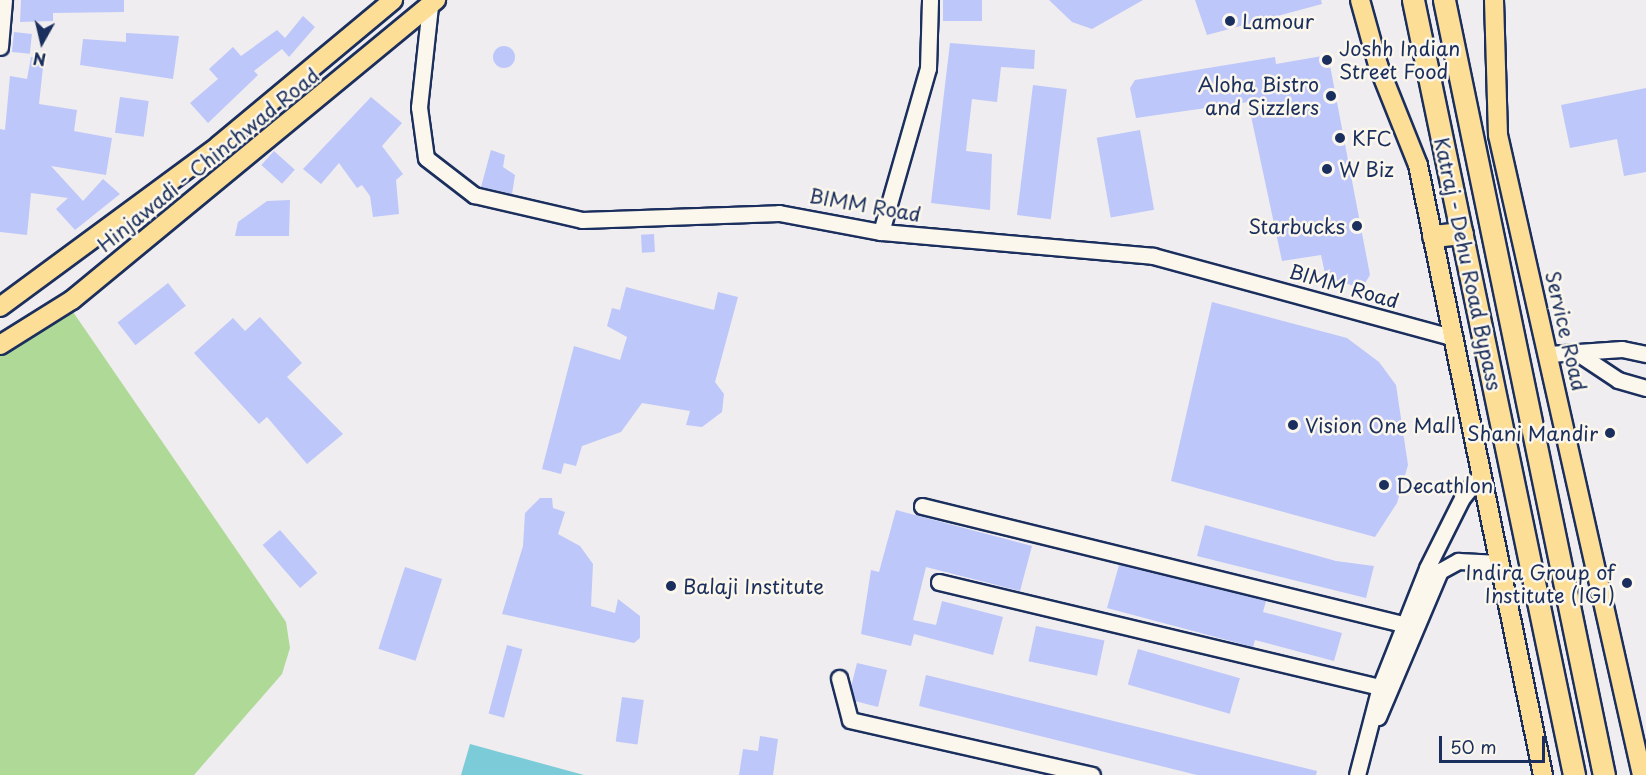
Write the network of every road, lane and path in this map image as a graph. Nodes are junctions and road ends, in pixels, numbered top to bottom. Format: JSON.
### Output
{"nodes":[{"id":1,"x":4,"y":0,"type":"edge"},
{"id":2,"x":393,"y":0,"type":"edge"},
{"id":3,"x":930,"y":0,"type":"edge"},
{"id":4,"x":1360,"y":0,"type":"edge"},
{"id":5,"x":1413,"y":0,"type":"edge"},
{"id":6,"x":1444,"y":0,"type":"edge"},
{"id":7,"x":1494,"y":0,"type":"edge"},
{"id":8,"x":433,"y":3,"type":"edge"},
{"id":9,"x":0,"y":47,"type":"edge"},
{"id":10,"x":881,"y":232,"type":"junction"},
{"id":11,"x":1462,"y":233,"type":"junction"},
{"id":12,"x":1433,"y":236,"type":"junction"},
{"id":13,"x":0,"y":307,"type":"edge"},
{"id":14,"x":1454,"y":338,"type":"junction"},
{"id":15,"x":0,"y":345,"type":"edge"},
{"id":16,"x":1549,"y":354,"type":"junction"},
{"id":17,"x":1646,"y":354,"type":"edge"},
{"id":18,"x":1582,"y":356,"type":"junction"},
{"id":19,"x":1646,"y":388,"type":"edge"},
{"id":20,"x":1482,"y":473,"type":"junction"},
{"id":21,"x":922,"y":506,"type":"dead end"},
{"id":22,"x":1500,"y":563,"type":"junction"},
{"id":23,"x":1433,"y":570,"type":"junction"},
{"id":24,"x":939,"y":582,"type":"dead end"},
{"id":25,"x":1405,"y":625,"type":"junction"},
{"id":26,"x":839,"y":678,"type":"dead end"},
{"id":27,"x":1380,"y":687,"type":"junction"},
{"id":28,"x":1374,"y":724,"type":"junction"},
{"id":29,"x":1092,"y":775,"type":"edge"},
{"id":30,"x":1357,"y":775,"type":"edge"},
{"id":31,"x":1544,"y":775,"type":"edge"},
{"id":32,"x":1574,"y":775,"type":"edge"},
{"id":33,"x":1604,"y":775,"type":"edge"},
{"id":34,"x":1641,"y":775,"type":"edge"}],
"edges":[{"from":1,"to":9,"type":"street"},
{"from":2,"to":13,"type":"main road","name":"Hinjawadi - Chinchwad Road"},
{"from":3,"to":10,"type":"street"},
{"from":4,"to":12,"type":"main road"},
{"from":5,"to":11,"type":"highway","name":"Katraj - Dehu Road Bypass"},
{"from":6,"to":33,"type":"highway","name":"Katraj - Dehu Road Bypass"},
{"from":7,"to":16,"type":"main road","name":"Service Road"},
{"from":8,"to":10,"type":"street","name":"BIMM Road"},
{"from":8,"to":15,"type":"main road","name":"Hinjawadi - Chinchwad Road"},
{"from":10,"to":14,"type":"street","name":"BIMM Road"},
{"from":11,"to":12,"type":"highway"},
{"from":11,"to":32,"type":"highway","name":"Katraj - Dehu Road Bypass"},
{"from":12,"to":14,"type":"main road"},
{"from":14,"to":20,"type":"main road"},
{"from":16,"to":18,"type":"street"},
{"from":16,"to":34,"type":"main road","name":"Service Road"},
{"from":17,"to":18,"type":"street"},
{"from":18,"to":19,"type":"street"},
{"from":20,"to":22,"type":"main road"},
{"from":20,"to":23,"type":"street"},
{"from":21,"to":25,"type":"street"},
{"from":22,"to":23,"type":"street"},
{"from":22,"to":31,"type":"main road"},
{"from":23,"to":25,"type":"street"},
{"from":23,"to":28,"type":"street"},
{"from":24,"to":27,"type":"street"},
{"from":25,"to":27,"type":"street"},
{"from":26,"to":29,"type":"street"},
{"from":27,"to":28,"type":"street"},
{"from":28,"to":30,"type":"street"}]}
